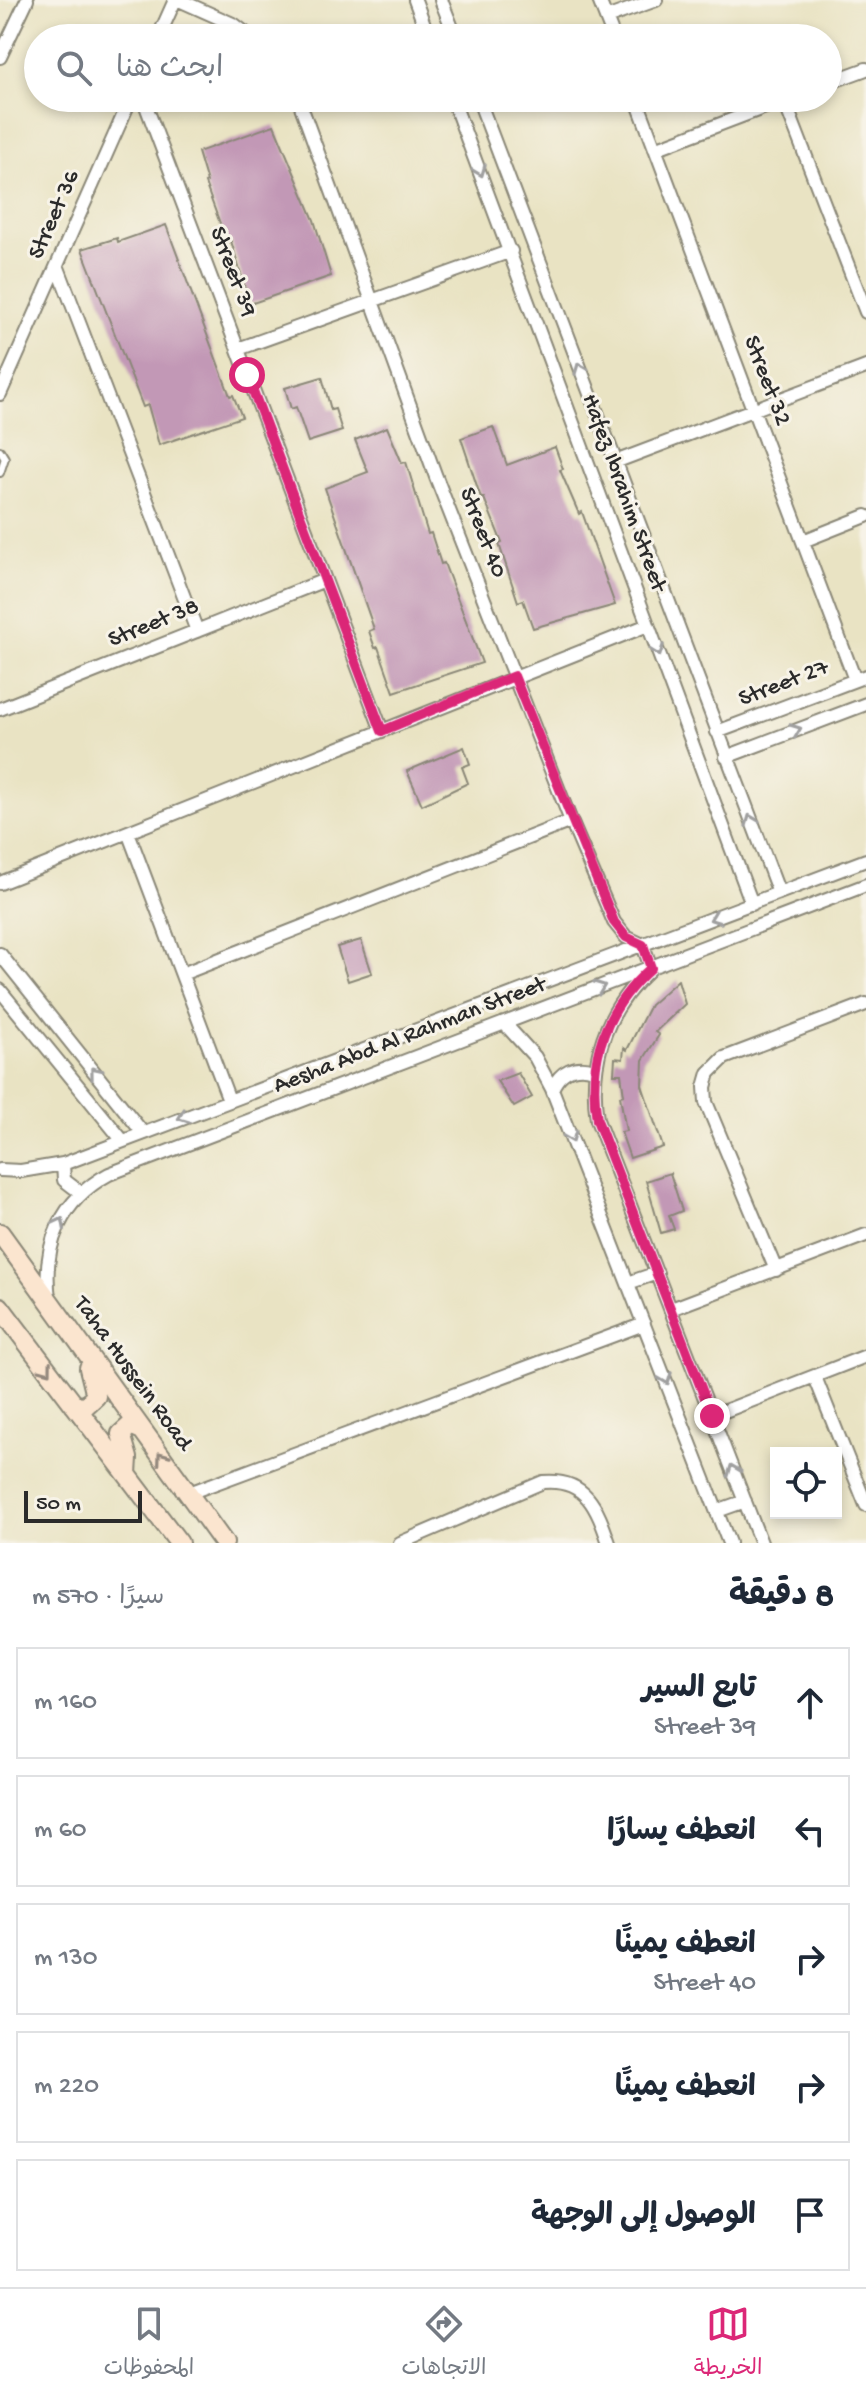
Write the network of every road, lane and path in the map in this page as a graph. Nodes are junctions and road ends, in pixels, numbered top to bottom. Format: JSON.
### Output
{"nodes":[{"id":1,"x":27,"y":0,"type":"edge"},
{"id":2,"x":177,"y":0,"type":"edge"},
{"id":3,"x":415,"y":0,"type":"edge"},
{"id":4,"x":441,"y":0,"type":"edge"},
{"id":5,"x":599,"y":0,"type":"edge"},
{"id":6,"x":656,"y":0,"type":"edge"},
{"id":7,"x":606,"y":18,"type":"junction"},
{"id":8,"x":165,"y":24,"type":"edge"},
{"id":9,"x":233,"y":24,"type":"edge"},
{"id":10,"x":424,"y":24,"type":"edge"},
{"id":11,"x":450,"y":24,"type":"edge"},
{"id":12,"x":608,"y":24,"type":"edge"},
{"id":13,"x":0,"y":57,"type":"edge"},
{"id":14,"x":866,"y":69,"type":"edge"},
{"id":15,"x":842,"y":78,"type":"edge"},
{"id":16,"x":125,"y":112,"type":"edge"},
{"id":17,"x":148,"y":112,"type":"edge"},
{"id":18,"x":303,"y":112,"type":"edge"},
{"id":19,"x":457,"y":112,"type":"edge"},
{"id":20,"x":483,"y":112,"type":"edge"},
{"id":21,"x":641,"y":112,"type":"edge"},
{"id":22,"x":752,"y":112,"type":"edge"},
{"id":23,"x":791,"y":112,"type":"edge"},
{"id":24,"x":655,"y":149,"type":"junction"},
{"id":25,"x":511,"y":251,"type":"junction"},
{"id":26,"x":57,"y":265,"type":"junction"},
{"id":27,"x":373,"y":301,"type":"junction"},
{"id":28,"x":866,"y":312,"type":"edge"},
{"id":29,"x":238,"y":349,"type":"junction"},
{"id":30,"x":866,"y":367,"type":"edge"},
{"id":31,"x":0,"y":394,"type":"edge"},
{"id":32,"x":754,"y":410,"type":"junction"},
{"id":33,"x":0,"y":450,"type":"edge"},
{"id":34,"x":615,"y":462,"type":"junction"},
{"id":35,"x":0,"y":473,"type":"edge"},
{"id":36,"x":866,"y":516,"type":"edge"},
{"id":37,"x":803,"y":541,"type":"junction"},
{"id":38,"x":325,"y":580,"type":"junction"},
{"id":39,"x":648,"y":625,"type":"junction"},
{"id":40,"x":197,"y":631,"type":"junction"},
{"id":41,"x":514,"y":676,"type":"junction"},
{"id":42,"x":860,"y":678,"type":"edge"},
{"id":43,"x":866,"y":704,"type":"edge"},
{"id":44,"x":0,"y":709,"type":"edge"},
{"id":45,"x":382,"y":731,"type":"junction"},
{"id":46,"x":717,"y":732,"type":"junction"},
{"id":47,"x":726,"y":757,"type":"junction"},
{"id":48,"x":571,"y":821,"type":"junction"},
{"id":49,"x":128,"y":832,"type":"junction"},
{"id":50,"x":866,"y":860,"type":"edge"},
{"id":51,"x":0,"y":883,"type":"edge"},
{"id":52,"x":866,"y":885,"type":"edge"},
{"id":53,"x":779,"y":893,"type":"junction"},
{"id":54,"x":752,"y":904,"type":"junction"},
{"id":55,"x":643,"y":945,"type":"junction"},
{"id":56,"x":0,"y":954,"type":"edge"},
{"id":57,"x":651,"y":968,"type":"junction"},
{"id":58,"x":182,"y":974,"type":"junction"},
{"id":59,"x":0,"y":990,"type":"edge"},
{"id":60,"x":865,"y":1009,"type":"edge"},
{"id":61,"x":435,"y":1022,"type":"junction"},
{"id":62,"x":504,"y":1023,"type":"junction"},
{"id":63,"x":447,"y":1046,"type":"junction"},
{"id":64,"x":594,"y":1070,"type":"junction"},
{"id":65,"x":552,"y":1089,"type":"junction"},
{"id":66,"x":229,"y":1100,"type":"junction"},
{"id":67,"x":143,"y":1133,"type":"junction"},
{"id":68,"x":123,"y":1141,"type":"junction"},
{"id":69,"x":63,"y":1164,"type":"junction"},
{"id":70,"x":0,"y":1170,"type":"edge"},
{"id":71,"x":81,"y":1193,"type":"junction"},
{"id":72,"x":0,"y":1233,"type":"edge"},
{"id":73,"x":866,"y":1235,"type":"edge"},
{"id":74,"x":776,"y":1270,"type":"junction"},
{"id":75,"x":657,"y":1273,"type":"junction"},
{"id":76,"x":628,"y":1283,"type":"junction"},
{"id":77,"x":49,"y":1298,"type":"junction"},
{"id":78,"x":0,"y":1307,"type":"edge"},
{"id":79,"x":671,"y":1309,"type":"junction"},
{"id":80,"x":644,"y":1324,"type":"junction"},
{"id":81,"x":87,"y":1355,"type":"junction"},
{"id":82,"x":866,"y":1356,"type":"edge"},
{"id":83,"x":815,"y":1377,"type":"junction"},
{"id":84,"x":74,"y":1405,"type":"junction"},
{"id":85,"x":712,"y":1416,"type":"junction"},
{"id":86,"x":142,"y":1430,"type":"junction"},
{"id":87,"x":127,"y":1474,"type":"junction"},
{"id":88,"x":862,"y":1485,"type":"edge"},
{"id":89,"x":189,"y":1493,"type":"junction"},
{"id":90,"x":745,"y":1501,"type":"junction"},
{"id":91,"x":866,"y":1505,"type":"edge"},
{"id":92,"x":717,"y":1511,"type":"junction"},
{"id":93,"x":179,"y":1543,"type":"edge"},
{"id":94,"x":224,"y":1543,"type":"edge"},
{"id":95,"x":400,"y":1543,"type":"edge"},
{"id":96,"x":609,"y":1543,"type":"edge"},
{"id":97,"x":729,"y":1543,"type":"edge"},
{"id":98,"x":761,"y":1543,"type":"edge"}],
"edges":[{"from":1,"to":13,"type":"street"},
{"from":2,"to":8,"type":"street"},
{"from":2,"to":9,"type":"street"},
{"from":3,"to":10,"type":"street"},
{"from":4,"to":11,"type":"street"},
{"from":5,"to":7,"type":"street"},
{"from":6,"to":7,"type":"street"},
{"from":7,"to":12,"type":"street"},
{"from":14,"to":15,"type":"street"},
{"from":16,"to":26,"type":"street","name":"Street 36"},
{"from":17,"to":29,"type":"street","name":"Street 39"},
{"from":18,"to":27,"type":"street","name":"Street 40"},
{"from":19,"to":25,"type":"street","name":"Hafez Ibrahim Street","one_way":true},
{"from":34,"to":20,"type":"street","name":"Hafez Ibrahim Street","one_way":true},
{"from":21,"to":24,"type":"street","name":"Street 32"},
{"from":22,"to":24,"type":"street"},
{"from":23,"to":28,"type":"street"},
{"from":24,"to":32,"type":"street","name":"Street 32"},
{"from":25,"to":27,"type":"street"},
{"from":25,"to":39,"type":"street","name":"Hafez Ibrahim Street"},
{"from":26,"to":31,"type":"street","name":"Street 36"},
{"from":26,"to":40,"type":"street"},
{"from":27,"to":29,"type":"street"},
{"from":27,"to":41,"type":"street","name":"Street 40"},
{"from":29,"to":38,"type":"street","name":"Street 39"},
{"from":30,"to":32,"type":"street"},
{"from":32,"to":34,"type":"street"},
{"from":32,"to":37,"type":"street","name":"Street 32"},
{"from":33,"to":35,"type":"lane"},
{"from":34,"to":46,"type":"street","name":"Hafez Ibrahim Street"},
{"from":36,"to":37,"type":"street"},
{"from":37,"to":42,"type":"street","name":"Street 32"},
{"from":38,"to":40,"type":"street","name":"Street 38"},
{"from":38,"to":45,"type":"street","name":"Street 39"},
{"from":39,"to":41,"type":"street"},
{"from":39,"to":54,"type":"street","name":"Hafez Ibrahim Street","one_way":true},
{"from":40,"to":44,"type":"street","name":"Street 38"},
{"from":41,"to":45,"type":"street"},
{"from":41,"to":48,"type":"street","name":"Street 40"},
{"from":42,"to":46,"type":"street","name":"Street 27"},
{"from":47,"to":43,"type":"street","name":"Street 27","one_way":true},
{"from":45,"to":49,"type":"street"},
{"from":46,"to":47,"type":"street","name":"Hafez Ibrahim Street"},
{"from":53,"to":47,"type":"street","name":"Hafez Ibrahim Street","one_way":true},
{"from":48,"to":55,"type":"street","name":"Street 40"},
{"from":48,"to":58,"type":"street"},
{"from":49,"to":51,"type":"street"},
{"from":49,"to":58,"type":"street"},
{"from":50,"to":53,"type":"street","name":"Aesha Abd Al Rahman Street"},
{"from":52,"to":57,"type":"street","name":"Aesha Abd Al Rahman Street"},
{"from":53,"to":54,"type":"street","name":"Aesha Abd Al Rahman Street"},
{"from":54,"to":55,"type":"street","name":"Aesha Abd Al Rahman Street","one_way":true},
{"from":55,"to":57,"type":"street"},
{"from":55,"to":61,"type":"street","name":"Aesha Abd Al Rahman Street"},
{"from":67,"to":56,"type":"street","one_way":true},
{"from":62,"to":57,"type":"street","name":"Aesha Abd Al Rahman Street","one_way":true},
{"from":57,"to":64,"type":"street"},
{"from":58,"to":66,"type":"street"},
{"from":59,"to":68,"type":"street"},
{"from":60,"to":74,"type":"street"},
{"from":61,"to":63,"type":"street"},
{"from":61,"to":66,"type":"street","name":"Aesha Abd Al Rahman Street"},
{"from":62,"to":63,"type":"street","name":"Aesha Abd Al Rahman Street"},
{"from":62,"to":65,"type":"street"},
{"from":63,"to":71,"type":"street","name":"Aesha Abd Al Rahman Street"},
{"from":64,"to":65,"type":"street"},
{"from":64,"to":75,"type":"street"},
{"from":65,"to":76,"type":"street","one_way":true},
{"from":66,"to":67,"type":"street","name":"Aesha Abd Al Rahman Street","one_way":true},
{"from":67,"to":68,"type":"street","name":"Aesha Abd Al Rahman Street"},
{"from":68,"to":69,"type":"street","name":"Aesha Abd Al Rahman Street"},
{"from":69,"to":70,"type":"street","name":"Aesha Abd Al Rahman Street"},
{"from":69,"to":71,"type":"street"},
{"from":77,"to":71,"type":"street","name":"Aesha Abd Al Rahman Street","one_way":true},
{"from":72,"to":77,"type":"main road","name":"Taha Hussein Road"},
{"from":73,"to":74,"type":"street"},
{"from":74,"to":79,"type":"street"},
{"from":75,"to":76,"type":"street"},
{"from":75,"to":79,"type":"street"},
{"from":76,"to":80,"type":"street"},
{"from":77,"to":81,"type":"main road","name":"Taha Hussein Road"},
{"from":78,"to":84,"type":"main road","one_way":true},
{"from":79,"to":85,"type":"street"},
{"from":80,"to":89,"type":"street"},
{"from":80,"to":92,"type":"street","one_way":true},
{"from":81,"to":84,"type":"main road"},
{"from":81,"to":86,"type":"main road","name":"Taha Hussein Road"},
{"from":82,"to":83,"type":"street"},
{"from":83,"to":85,"type":"street"},
{"from":83,"to":88,"type":"street"},
{"from":84,"to":87,"type":"main road"},
{"from":90,"to":85,"type":"street","one_way":true},
{"from":86,"to":87,"type":"main road"},
{"from":89,"to":86,"type":"main road","name":"Taha Hussein Road","one_way":true},
{"from":87,"to":93,"type":"main road"},
{"from":88,"to":91,"type":"street"},
{"from":89,"to":94,"type":"main road","name":"Taha Hussein Road"},
{"from":90,"to":92,"type":"street"},
{"from":90,"to":98,"type":"street"},
{"from":92,"to":97,"type":"street"},
{"from":95,"to":96,"type":"street"}]}
